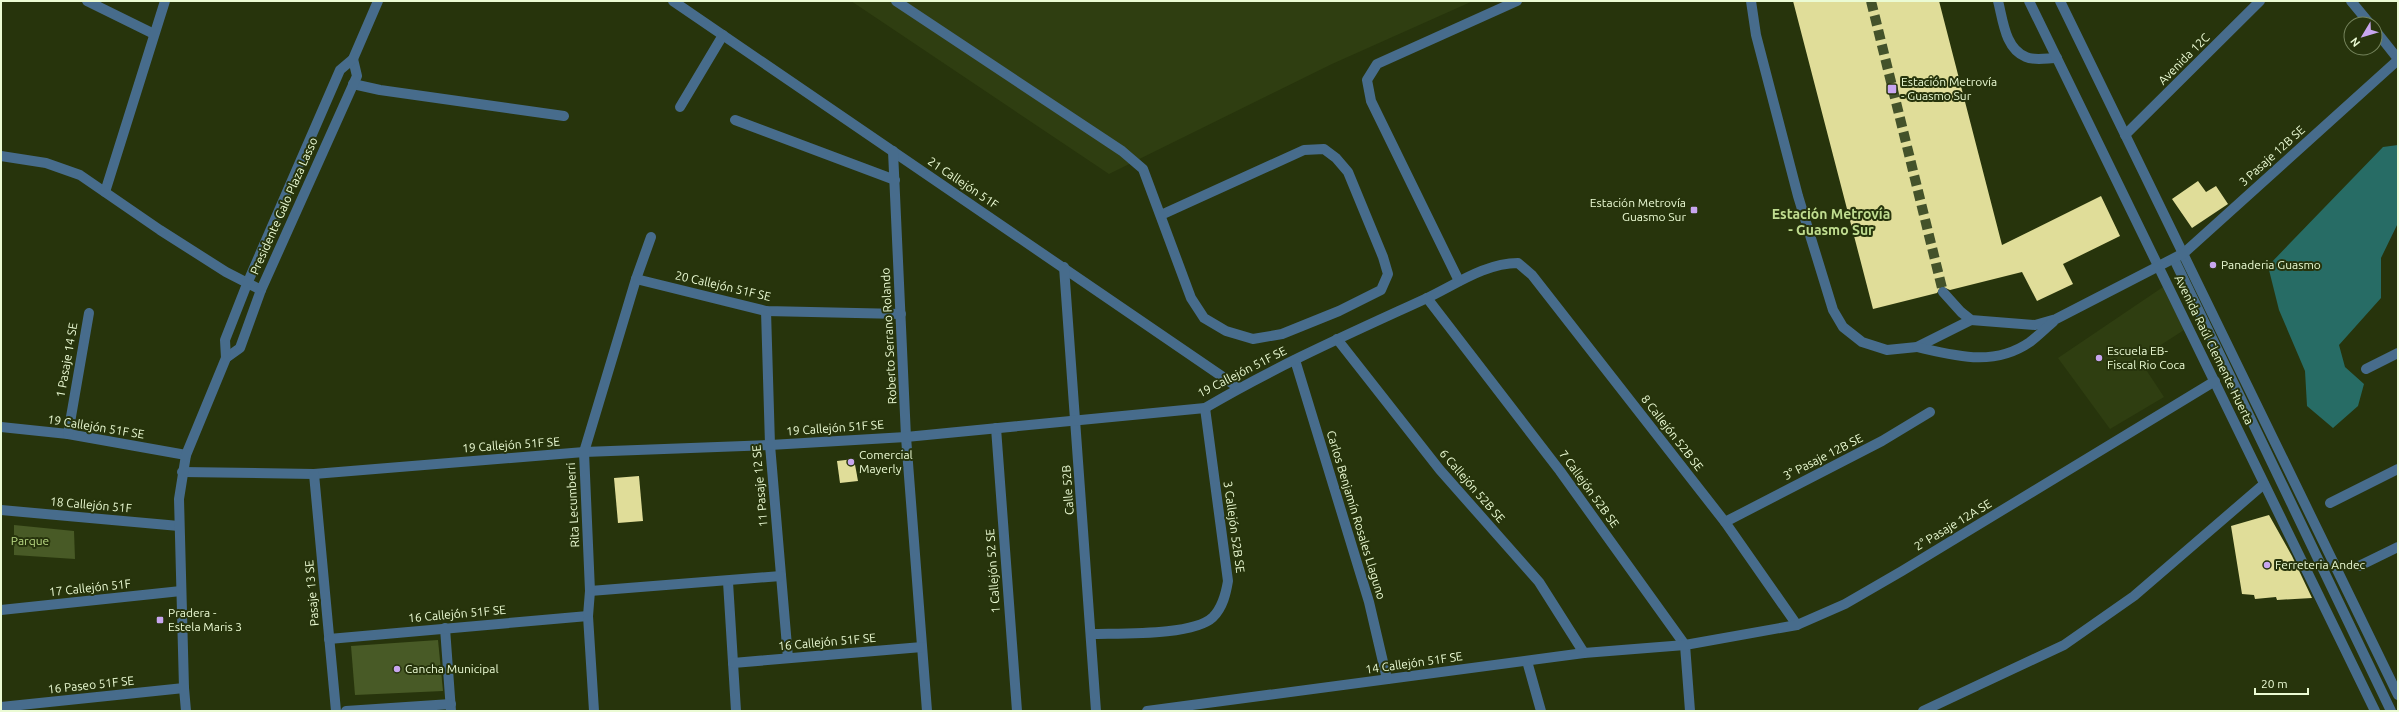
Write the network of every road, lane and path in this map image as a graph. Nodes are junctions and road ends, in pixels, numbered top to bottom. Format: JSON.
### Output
{"nodes":[{"id":1,"x":87,"y":1,"type":"edge"},
{"id":2,"x":165,"y":1,"type":"edge"},
{"id":3,"x":378,"y":1,"type":"edge"},
{"id":4,"x":673,"y":1,"type":"edge"},
{"id":5,"x":896,"y":1,"type":"edge"},
{"id":6,"x":1517,"y":1,"type":"edge"},
{"id":7,"x":1751,"y":1,"type":"edge"},
{"id":8,"x":1998,"y":1,"type":"edge"},
{"id":9,"x":2029,"y":1,"type":"edge"},
{"id":10,"x":2060,"y":1,"type":"edge"},
{"id":11,"x":2260,"y":1,"type":"edge"},
{"id":12,"x":2351,"y":1,"type":"edge"},
{"id":13,"x":2363,"y":16,"type":"edge"},
{"id":14,"x":154,"y":34,"type":"junction"},
{"id":15,"x":723,"y":35,"type":"junction"},
{"id":16,"x":2383,"y":40,"type":"edge"},
{"id":17,"x":2057,"y":58,"type":"junction"},
{"id":18,"x":353,"y":59,"type":"junction"},
{"id":19,"x":2398,"y":59,"type":"edge"},
{"id":20,"x":353,"y":84,"type":"junction"},
{"id":21,"x":680,"y":107,"type":"dead end"},
{"id":22,"x":564,"y":116,"type":"dead end"},
{"id":23,"x":735,"y":120,"type":"dead end"},
{"id":24,"x":2125,"y":135,"type":"junction"},
{"id":25,"x":893,"y":151,"type":"junction"},
{"id":26,"x":1,"y":156,"type":"edge"},
{"id":27,"x":895,"y":180,"type":"junction"},
{"id":28,"x":105,"y":192,"type":"junction"},
{"id":29,"x":1161,"y":215,"type":"junction"},
{"id":30,"x":651,"y":237,"type":"dead end"},
{"id":31,"x":2184,"y":253,"type":"junction"},
{"id":32,"x":2174,"y":259,"type":"junction"},
{"id":33,"x":1518,"y":263,"type":"joint"},
{"id":34,"x":1064,"y":267,"type":"junction"},
{"id":35,"x":2159,"y":268,"type":"junction"},
{"id":36,"x":636,"y":279,"type":"junction"},
{"id":37,"x":1459,"y":281,"type":"junction"},
{"id":38,"x":247,"y":284,"type":"junction"},
{"id":39,"x":262,"y":290,"type":"junction"},
{"id":40,"x":1943,"y":292,"type":"tunnel mouth"},
{"id":41,"x":1427,"y":298,"type":"junction"},
{"id":42,"x":766,"y":311,"type":"junction"},
{"id":43,"x":89,"y":313,"type":"dead end"},
{"id":44,"x":901,"y":314,"type":"junction"},
{"id":45,"x":2056,"y":319,"type":"junction"},
{"id":46,"x":1971,"y":320,"type":"junction"},
{"id":47,"x":1337,"y":339,"type":"junction"},
{"id":48,"x":1917,"y":347,"type":"junction"},
{"id":49,"x":2398,"y":353,"type":"edge"},
{"id":50,"x":226,"y":358,"type":"junction"},
{"id":51,"x":1295,"y":360,"type":"junction"},
{"id":52,"x":2366,"y":369,"type":"dead end"},
{"id":53,"x":2215,"y":381,"type":"junction"},
{"id":54,"x":1239,"y":388,"type":"junction"},
{"id":55,"x":1205,"y":408,"type":"junction"},
{"id":56,"x":1930,"y":412,"type":"dead end"},
{"id":57,"x":1076,"y":420,"type":"junction"},
{"id":58,"x":1,"y":427,"type":"edge"},
{"id":59,"x":996,"y":428,"type":"junction"},
{"id":60,"x":68,"y":434,"type":"junction"},
{"id":61,"x":906,"y":437,"type":"junction"},
{"id":62,"x":770,"y":445,"type":"junction"},
{"id":63,"x":584,"y":452,"type":"junction"},
{"id":64,"x":186,"y":455,"type":"junction"},
{"id":65,"x":2398,"y":469,"type":"edge"},
{"id":66,"x":182,"y":472,"type":"junction"},
{"id":67,"x":314,"y":474,"type":"junction"},
{"id":68,"x":2264,"y":484,"type":"junction"},
{"id":69,"x":2330,"y":503,"type":"dead end"},
{"id":70,"x":1,"y":510,"type":"edge"},
{"id":71,"x":1725,"y":522,"type":"junction"},
{"id":72,"x":179,"y":526,"type":"junction"},
{"id":73,"x":2398,"y":547,"type":"edge"},
{"id":74,"x":2359,"y":566,"type":"dead end"},
{"id":75,"x":781,"y":576,"type":"junction"},
{"id":76,"x":728,"y":582,"type":"junction"},
{"id":77,"x":181,"y":591,"type":"junction"},
{"id":78,"x":590,"y":591,"type":"junction"},
{"id":79,"x":1,"y":610,"type":"edge"},
{"id":80,"x":588,"y":616,"type":"junction"},
{"id":81,"x":1797,"y":625,"type":"junction"},
{"id":82,"x":445,"y":628,"type":"junction"},
{"id":83,"x":1091,"y":634,"type":"junction"},
{"id":84,"x":329,"y":639,"type":"junction"},
{"id":85,"x":1684,"y":645,"type":"junction"},
{"id":86,"x":922,"y":647,"type":"junction"},
{"id":87,"x":1584,"y":653,"type":"junction"},
{"id":88,"x":788,"y":658,"type":"junction"},
{"id":89,"x":1527,"y":661,"type":"junction"},
{"id":90,"x":733,"y":663,"type":"junction"},
{"id":91,"x":1387,"y":679,"type":"junction"},
{"id":92,"x":184,"y":688,"type":"junction"},
{"id":93,"x":2398,"y":695,"type":"edge"},
{"id":94,"x":1,"y":707,"type":"edge"},
{"id":95,"x":451,"y":707,"type":"edge"},
{"id":96,"x":186,"y":711,"type":"edge"},
{"id":97,"x":336,"y":711,"type":"edge"},
{"id":98,"x":346,"y":711,"type":"edge"},
{"id":99,"x":594,"y":711,"type":"edge"},
{"id":100,"x":736,"y":711,"type":"edge"},
{"id":101,"x":927,"y":711,"type":"edge"},
{"id":102,"x":1017,"y":711,"type":"edge"},
{"id":103,"x":1096,"y":711,"type":"edge"},
{"id":104,"x":1147,"y":711,"type":"edge"},
{"id":105,"x":1541,"y":711,"type":"edge"},
{"id":106,"x":1690,"y":711,"type":"edge"},
{"id":107,"x":1923,"y":711,"type":"edge"},
{"id":108,"x":2375,"y":711,"type":"edge"},
{"id":109,"x":2391,"y":711,"type":"edge"}],
"edges":[{"from":1,"to":14,"type":"street"},
{"from":2,"to":14,"type":"street"},
{"from":3,"to":18,"type":"street","name":"Presidente Galo Plaza Lasso"},
{"from":4,"to":15,"type":"street","name":"21 Callejón 51F"},
{"from":5,"to":29,"type":"street"},
{"from":6,"to":37,"type":"street"},
{"from":7,"to":48,"type":"street"},
{"from":8,"to":17,"type":"street"},
{"from":9,"to":17,"type":"street","name":"Avenida Raúl Clemente Huerta"},
{"from":10,"to":24,"type":"street"},
{"from":11,"to":24,"type":"street","name":"Avenida 12C"},
{"from":12,"to":13,"type":"street"},
{"from":14,"to":28,"type":"street"},
{"from":15,"to":21,"type":"street"},
{"from":15,"to":25,"type":"street","name":"21 Callejón 51F"},
{"from":16,"to":19,"type":"street"},
{"from":17,"to":35,"type":"street","name":"Avenida Raúl Clemente Huerta"},
{"from":18,"to":20,"type":"street","name":"Presidente Galo Plaza Lasso"},
{"from":18,"to":38,"type":"street","name":"Presidente Galo Plaza Lasso"},
{"from":19,"to":31,"type":"street","name":"3 Pasaje 12B SE"},
{"from":20,"to":22,"type":"street"},
{"from":20,"to":39,"type":"street","name":"Presidente Galo Plaza Lasso"},
{"from":23,"to":27,"type":"street"},
{"from":24,"to":31,"type":"street"},
{"from":25,"to":27,"type":"street","name":"Roberto Serrano Rolando"},
{"from":25,"to":34,"type":"street","name":"21 Callejón 51F"},
{"from":26,"to":28,"type":"street"},
{"from":27,"to":44,"type":"street","name":"Roberto Serrano Rolando"},
{"from":28,"to":38,"type":"street"},
{"from":29,"to":29,"type":"street"},
{"from":30,"to":36,"type":"street","name":"Rita Lecumberri"},
{"from":31,"to":32,"type":"street","name":"3 Pasaje 12B SE"},
{"from":31,"to":93,"type":"street"},
{"from":32,"to":35,"type":"street","name":"3 Pasaje 12B SE"},
{"from":32,"to":109,"type":"street"},
{"from":33,"to":37,"type":"street","name":"19 Callejón 51F SE"},
{"from":33,"to":71,"type":"street","name":"8 Callejón 52B SE"},
{"from":34,"to":54,"type":"street","name":"21 Callejón 51F"},
{"from":34,"to":57,"type":"street","name":"Calle 52B"},
{"from":35,"to":45,"type":"street","name":"3 Pasaje 12B SE"},
{"from":35,"to":53,"type":"street","name":"Avenida Raúl Clemente Huerta"},
{"from":36,"to":42,"type":"street","name":"20 Callejón 51F SE"},
{"from":36,"to":63,"type":"street","name":"Rita Lecumberri"},
{"from":37,"to":41,"type":"street","name":"19 Callejón 51F SE"},
{"from":38,"to":39,"type":"street"},
{"from":38,"to":50,"type":"street","name":"Presidente Galo Plaza Lasso"},
{"from":39,"to":50,"type":"street","name":"Presidente Galo Plaza Lasso"},
{"from":40,"to":46,"type":"street"},
{"from":41,"to":47,"type":"street","name":"19 Callejón 51F SE"},
{"from":41,"to":85,"type":"street","name":"7 Callejón 52B SE"},
{"from":42,"to":44,"type":"street","name":"20 Callejón 51F SE"},
{"from":42,"to":62,"type":"street","name":"11 Pasaje 12 SE"},
{"from":43,"to":60,"type":"street","name":"1 Pasaje 14 SE"},
{"from":44,"to":61,"type":"street","name":"Roberto Serrano Rolando"},
{"from":45,"to":46,"type":"street"},
{"from":45,"to":48,"type":"street"},
{"from":46,"to":48,"type":"street"},
{"from":47,"to":51,"type":"street","name":"19 Callejón 51F SE"},
{"from":47,"to":87,"type":"street","name":"6 Callejón 52B SE"},
{"from":49,"to":52,"type":"street"},
{"from":50,"to":64,"type":"street","name":"Presidente Galo Plaza Lasso"},
{"from":51,"to":54,"type":"street","name":"19 Callejón 51F SE"},
{"from":51,"to":91,"type":"street","name":"Carlos Benjamín Rosales Llaguno"},
{"from":53,"to":68,"type":"street","name":"Avenida Raúl Clemente Huerta"},
{"from":53,"to":81,"type":"street","name":"2° Pasaje 12A SE"},
{"from":54,"to":55,"type":"street","name":"19 Callejón 51F SE"},
{"from":55,"to":57,"type":"street","name":"19 Callejón 51F SE"},
{"from":55,"to":83,"type":"street","name":"3 Callejón 52B SE"},
{"from":56,"to":71,"type":"street","name":"3° Pasaje 12B SE"},
{"from":57,"to":59,"type":"street","name":"19 Callejón 51F SE"},
{"from":57,"to":83,"type":"street","name":"Calle 52B"},
{"from":58,"to":60,"type":"street","name":"19 Callejón 51F SE"},
{"from":59,"to":61,"type":"street","name":"19 Callejón 51F SE"},
{"from":59,"to":102,"type":"street","name":"1 Callejón 52 SE"},
{"from":60,"to":64,"type":"street","name":"19 Callejón 51F SE"},
{"from":61,"to":62,"type":"street","name":"19 Callejón 51F SE"},
{"from":61,"to":86,"type":"street","name":"Roberto Serrano Rolando"},
{"from":62,"to":63,"type":"street","name":"19 Callejón 51F SE"},
{"from":62,"to":75,"type":"street","name":"11 Pasaje 12 SE"},
{"from":63,"to":67,"type":"street","name":"19 Callejón 51F SE"},
{"from":63,"to":78,"type":"street","name":"Rita Lecumberri"},
{"from":64,"to":66,"type":"street","name":"Presidente Galo Plaza Lasso"},
{"from":65,"to":69,"type":"street"},
{"from":66,"to":67,"type":"street","name":"19 Callejón 51F SE"},
{"from":66,"to":72,"type":"street","name":"Presidente Galo Plaza Lasso"},
{"from":67,"to":84,"type":"street","name":"Pasaje 13 SE"},
{"from":68,"to":107,"type":"street"},
{"from":68,"to":108,"type":"street","name":"Avenida Raúl Clemente Huerta"},
{"from":70,"to":72,"type":"street","name":"18 Callejón 51F"},
{"from":71,"to":81,"type":"street","name":"8 Callejón 52B SE"},
{"from":72,"to":77,"type":"street","name":"Presidente Galo Plaza Lasso"},
{"from":73,"to":74,"type":"street"},
{"from":75,"to":76,"type":"street"},
{"from":75,"to":88,"type":"street","name":"11 Pasaje 12 SE"},
{"from":76,"to":78,"type":"street"},
{"from":76,"to":90,"type":"street"},
{"from":77,"to":79,"type":"street","name":"17 Callejón 51F"},
{"from":77,"to":92,"type":"street","name":"Presidente Galo Plaza Lasso"},
{"from":78,"to":80,"type":"street","name":"Rita Lecumberri"},
{"from":80,"to":82,"type":"street","name":"16 Callejón 51F SE"},
{"from":80,"to":99,"type":"street","name":"Rita Lecumberri"},
{"from":81,"to":85,"type":"street","name":"2° Pasaje 12A SE"},
{"from":82,"to":84,"type":"street","name":"16 Callejón 51F SE"},
{"from":82,"to":95,"type":"street"},
{"from":83,"to":103,"type":"street","name":"Calle 52B"},
{"from":84,"to":97,"type":"street","name":"Pasaje 13 SE"},
{"from":85,"to":87,"type":"street","name":"14 Callejón 51F SE"},
{"from":85,"to":106,"type":"street"},
{"from":86,"to":88,"type":"street","name":"16 Callejón 51F SE"},
{"from":86,"to":101,"type":"street","name":"Roberto Serrano Rolando"},
{"from":87,"to":89,"type":"street","name":"14 Callejón 51F SE"},
{"from":88,"to":90,"type":"street","name":"16 Callejón 51F SE"},
{"from":89,"to":91,"type":"street","name":"14 Callejón 51F SE"},
{"from":89,"to":105,"type":"street"},
{"from":90,"to":100,"type":"street"},
{"from":91,"to":104,"type":"street","name":"14 Callejón 51F SE"},
{"from":92,"to":94,"type":"street","name":"16 Paseo 51F SE"},
{"from":92,"to":96,"type":"street","name":"Presidente Galo Plaza Lasso"},
{"from":95,"to":98,"type":"street"}]}
